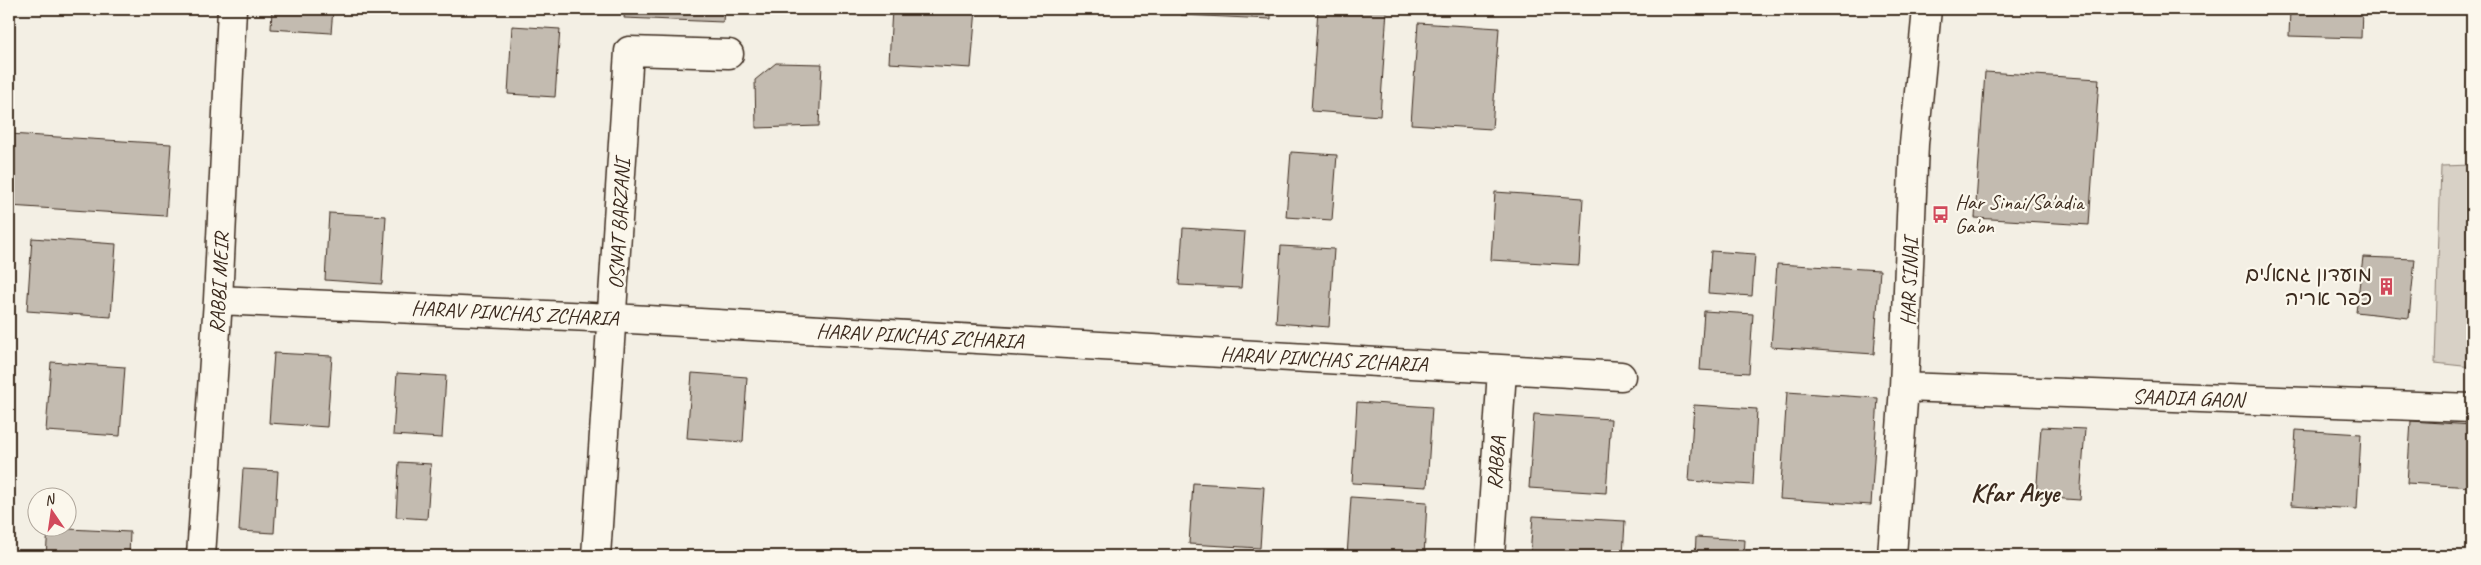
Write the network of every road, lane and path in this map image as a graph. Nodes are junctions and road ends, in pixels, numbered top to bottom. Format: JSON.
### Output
{"nodes":[{"id":1,"x":232,"y":9,"type":"edge"},
{"id":2,"x":1927,"y":9,"type":"edge"},
{"id":3,"x":730,"y":54,"type":"dead end"},
{"id":4,"x":218,"y":300,"type":"junction"},
{"id":5,"x":613,"y":318,"type":"junction"},
{"id":6,"x":1502,"y":370,"type":"junction"},
{"id":7,"x":1621,"y":376,"type":"dead end"},
{"id":8,"x":1904,"y":387,"type":"junction"},
{"id":9,"x":2472,"y":408,"type":"edge"},
{"id":10,"x":201,"y":556,"type":"edge"},
{"id":11,"x":596,"y":556,"type":"edge"},
{"id":12,"x":1490,"y":556,"type":"edge"},
{"id":13,"x":1892,"y":556,"type":"edge"}],
"edges":[{"from":1,"to":4,"type":"street","name":"RABBI MEIR"},
{"from":2,"to":8,"type":"street","name":"HAR SINAI"},
{"from":3,"to":5,"type":"street","name":"OSNAT BARZANI"},
{"from":4,"to":5,"type":"street","name":"HARAV PINCHAS ZCHARIA"},
{"from":4,"to":10,"type":"street","name":"RABBI MEIR"},
{"from":5,"to":6,"type":"street","name":"HARAV PINCHAS ZCHARIA"},
{"from":5,"to":11,"type":"street","name":"OSNAT BARZANI"},
{"from":6,"to":7,"type":"street","name":"HARAV PINCHAS ZCHARIA"},
{"from":6,"to":12,"type":"street","name":"RABBA"},
{"from":8,"to":9,"type":"street","name":"SAADIA GAON"},
{"from":8,"to":13,"type":"street","name":"HAR SINAI"}]}
